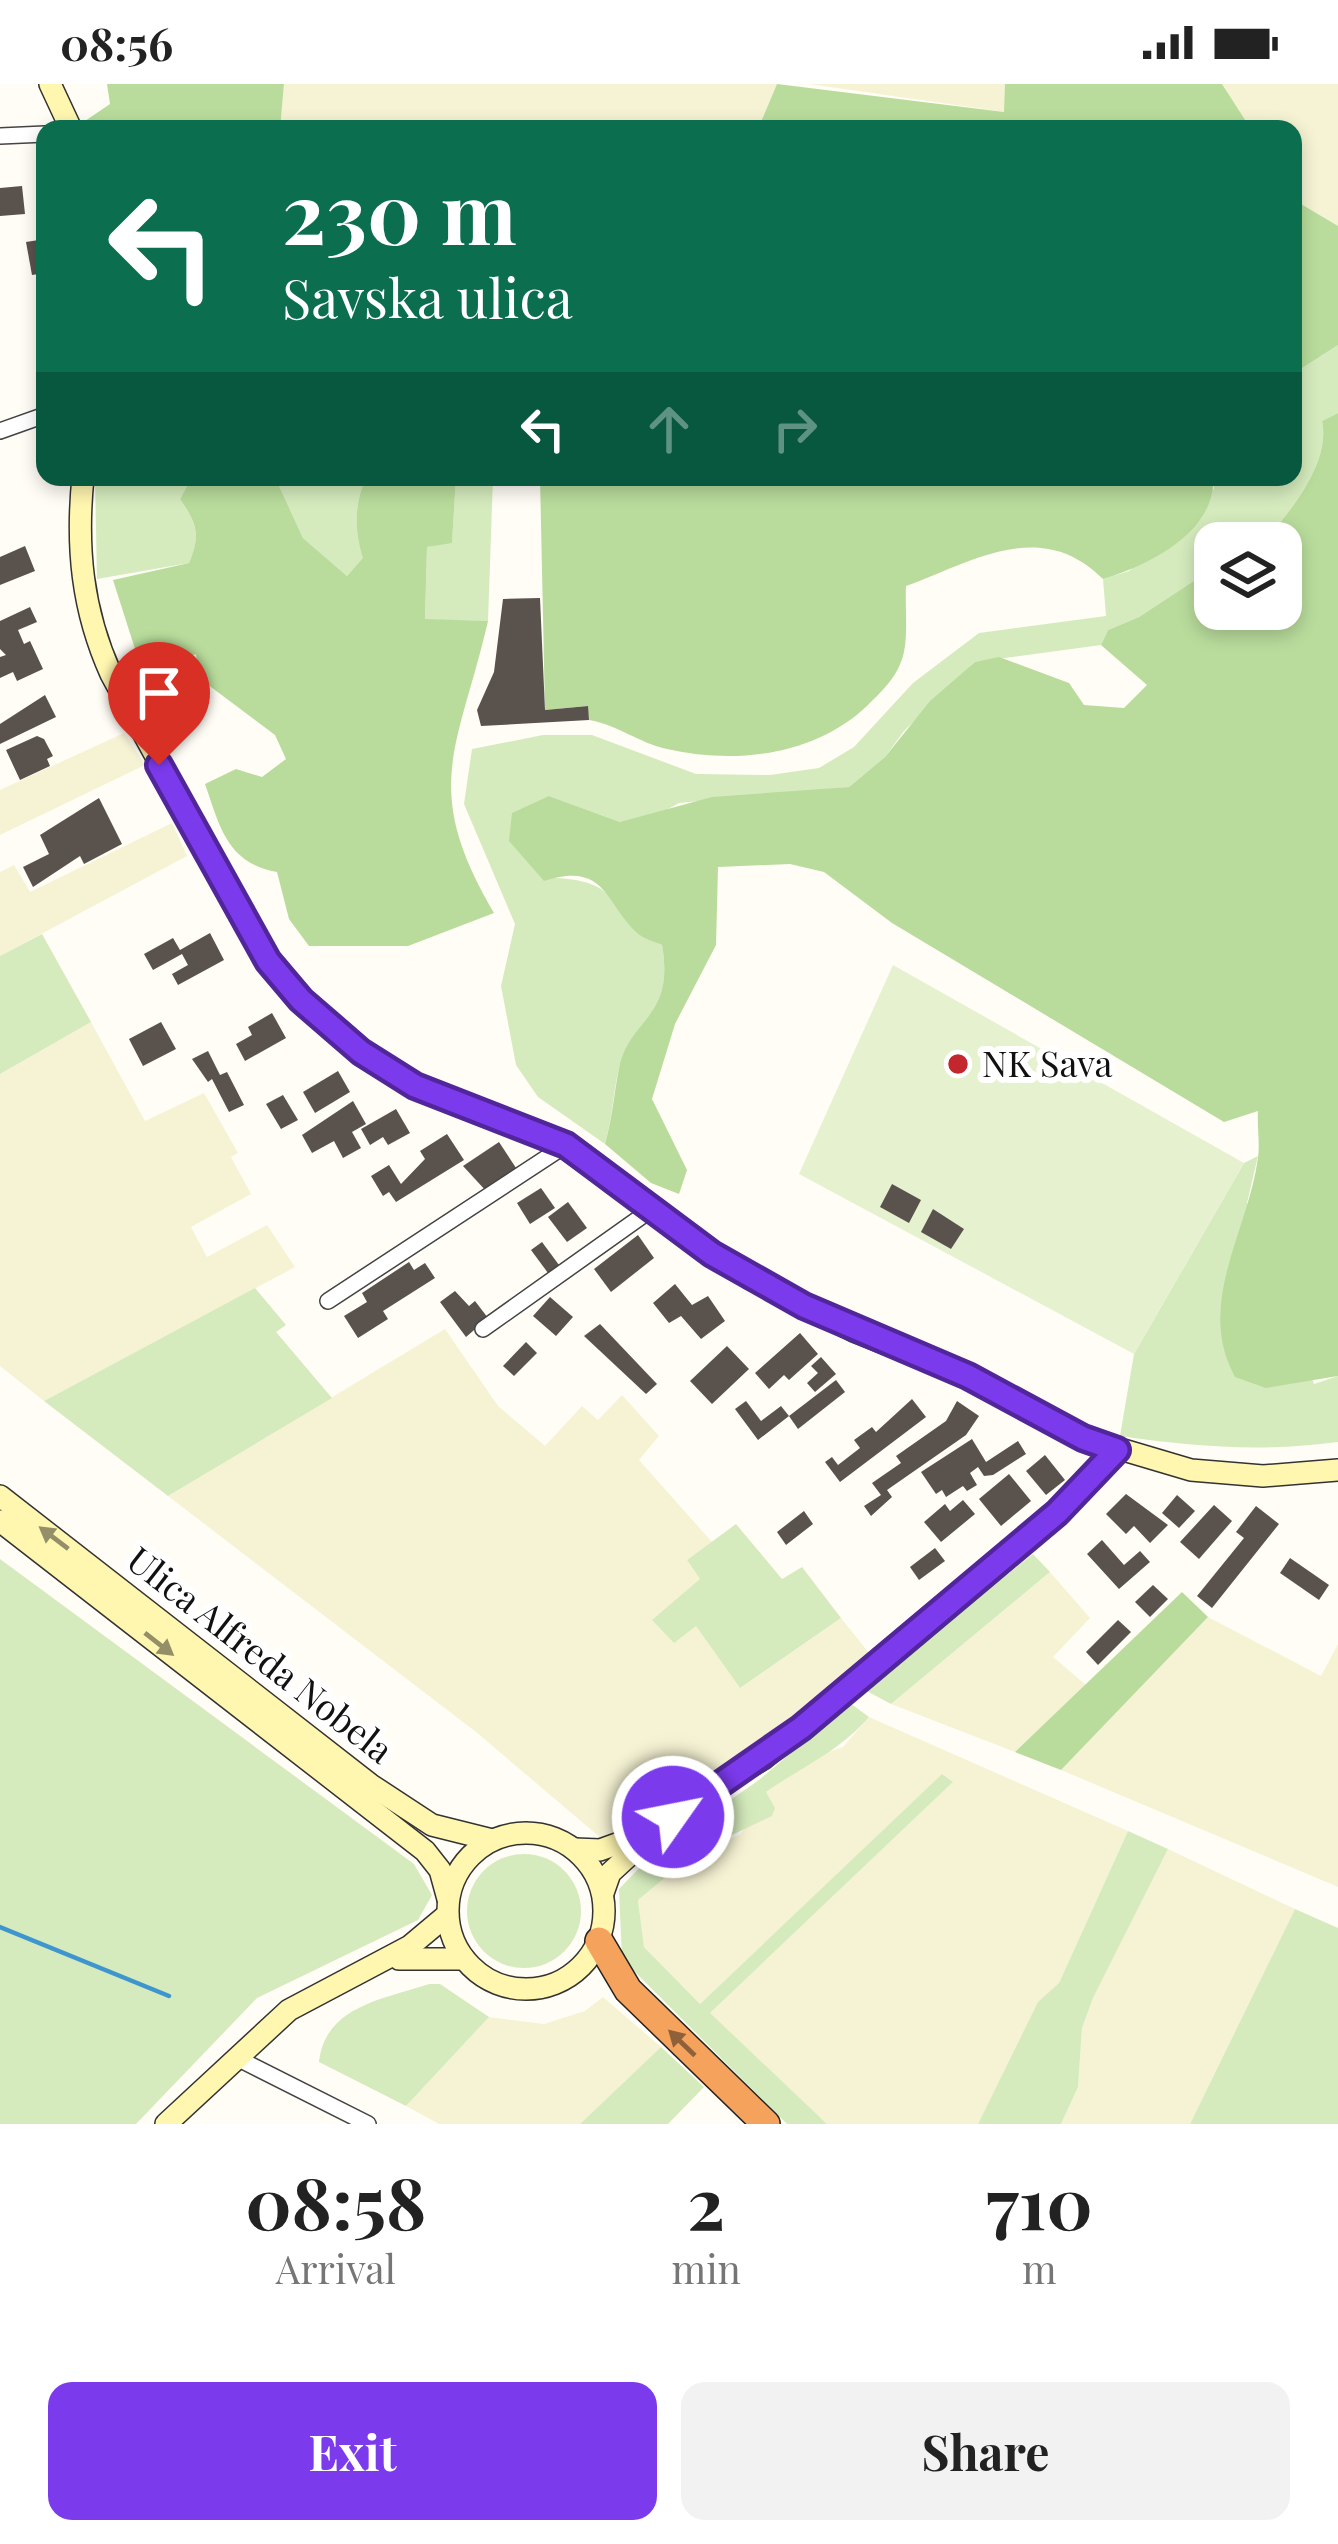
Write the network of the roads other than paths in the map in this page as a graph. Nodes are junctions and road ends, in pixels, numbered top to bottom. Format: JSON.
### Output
{"nodes":[{"id":1,"x":50,"y":84,"type":"edge"},
{"id":2,"x":66,"y":120,"type":"edge"},
{"id":3,"x":36,"y":134,"type":"edge"},
{"id":4,"x":0,"y":136,"type":"edge"},
{"id":5,"x":36,"y":418,"type":"edge"},
{"id":6,"x":0,"y":430,"type":"edge"},
{"id":7,"x":82,"y":486,"type":"edge"},
{"id":8,"x":566,"y":1145,"type":"junction"},
{"id":9,"x":652,"y":1209,"type":"junction"},
{"id":10,"x":328,"y":1301,"type":"dead end"},
{"id":11,"x":483,"y":1329,"type":"dead end"},
{"id":12,"x":1117,"y":1450,"type":"junction"},
{"id":13,"x":1338,"y":1470,"type":"edge"},
{"id":14,"x":0,"y":1496,"type":"edge"},
{"id":15,"x":0,"y":1521,"type":"edge"},
{"id":16,"x":673,"y":1817,"type":"junction"},
{"id":17,"x":492,"y":1840,"type":"junction"},
{"id":18,"x":575,"y":1849,"type":"junction"},
{"id":19,"x":603,"y":1893,"type":"junction"},
{"id":20,"x":448,"y":1907,"type":"junction"},
{"id":21,"x":598,"y":1941,"type":"junction"},
{"id":22,"x":464,"y":1959,"type":"junction"},
{"id":23,"x":381,"y":1962,"type":"junction"},
{"id":24,"x":236,"y":2057,"type":"junction"},
{"id":25,"x":166,"y":2124,"type":"edge"},
{"id":26,"x":368,"y":2124,"type":"edge"},
{"id":27,"x":766,"y":2124,"type":"edge"}],
"edges":[{"from":1,"to":2,"type":"street"},
{"from":3,"to":4,"type":"street"},
{"from":5,"to":6,"type":"street"},
{"from":7,"to":8,"type":"street"},
{"from":8,"to":9,"type":"street"},
{"from":8,"to":10,"type":"street"},
{"from":9,"to":11,"type":"street"},
{"from":9,"to":12,"type":"street"},
{"from":12,"to":13,"type":"street"},
{"from":12,"to":16,"type":"street"},
{"from":17,"to":14,"type":"street","name":"Ulica Alfreda Nobela","one_way":true},
{"from":15,"to":20,"type":"street","name":"Ulica Alfreda Nobela","one_way":true},
{"from":16,"to":18,"type":"street"},
{"from":16,"to":19,"type":"street"},
{"from":17,"to":18,"type":"street"},
{"from":17,"to":20,"type":"street"},
{"from":18,"to":19,"type":"street"},
{"from":19,"to":21,"type":"street"},
{"from":20,"to":22,"type":"street"},
{"from":20,"to":23,"type":"street"},
{"from":21,"to":22,"type":"street"},
{"from":27,"to":21,"type":"highway","one_way":true},
{"from":22,"to":23,"type":"street"},
{"from":23,"to":24,"type":"street"},
{"from":24,"to":25,"type":"street"},
{"from":24,"to":26,"type":"street"}]}
